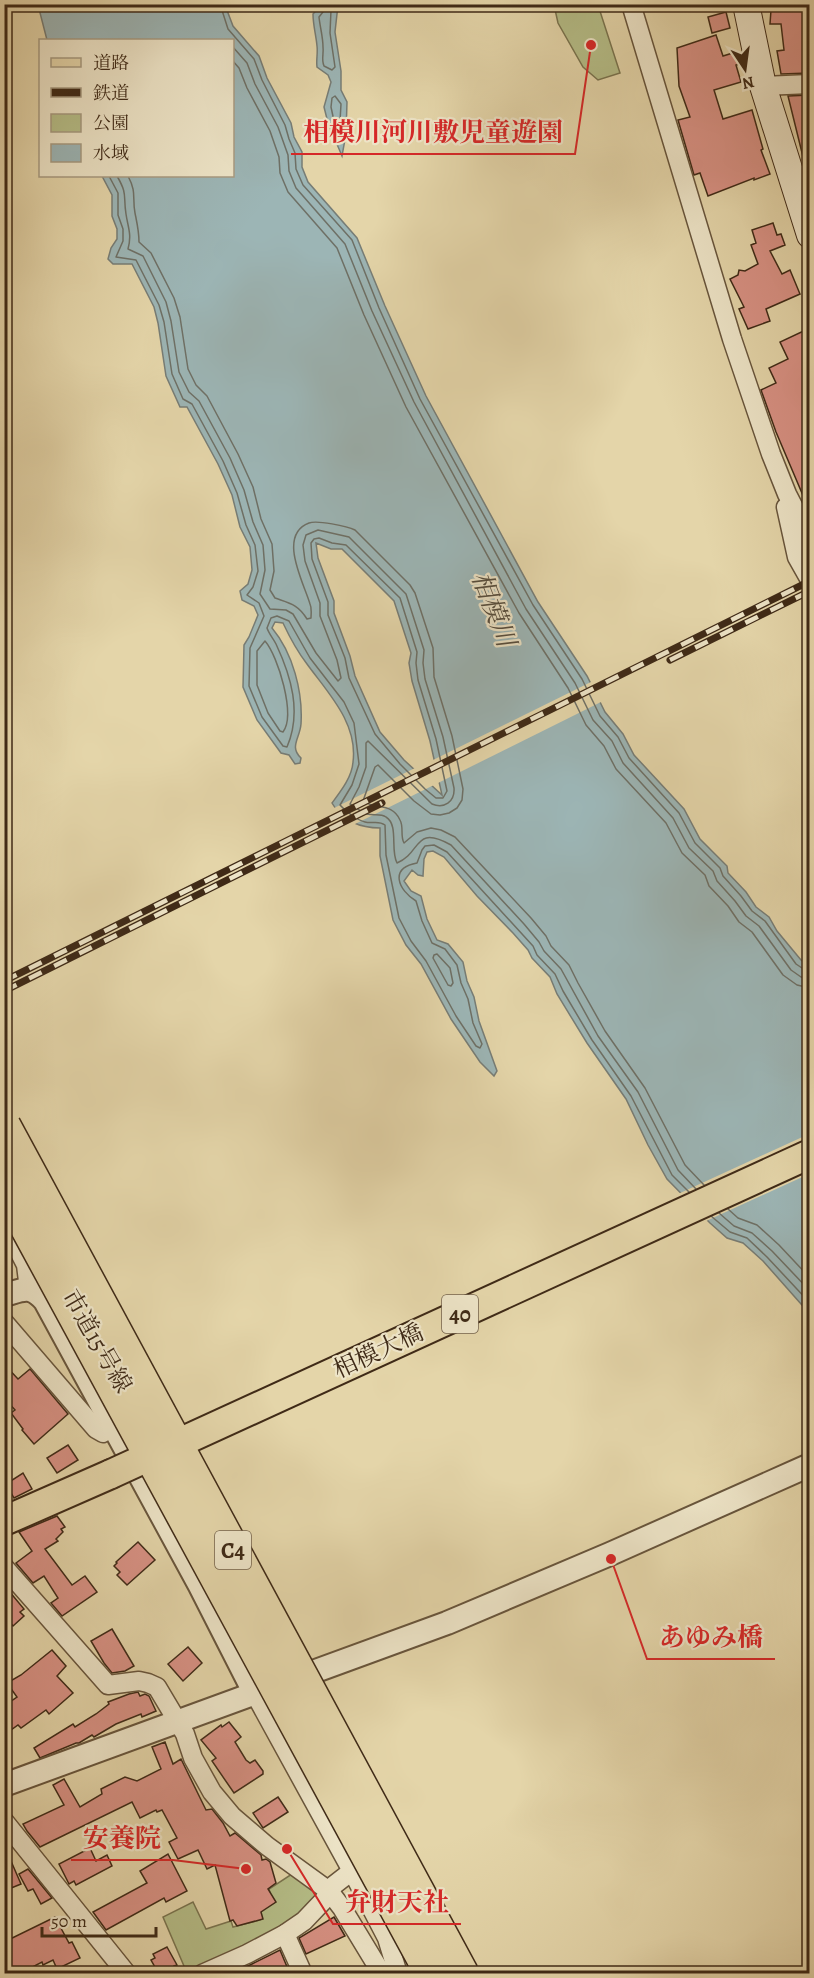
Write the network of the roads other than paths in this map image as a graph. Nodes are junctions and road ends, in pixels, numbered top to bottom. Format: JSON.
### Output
{"nodes":[{"id":1,"x":631,"y":4,"type":"edge"},
{"id":2,"x":746,"y":4,"type":"edge"},
{"id":3,"x":810,"y":84,"type":"edge"},
{"id":4,"x":763,"y":86,"type":"junction"},
{"id":5,"x":810,"y":235,"type":"edge"},
{"id":6,"x":787,"y":494,"type":"junction"},
{"id":7,"x":810,"y":538,"type":"edge"},
{"id":8,"x":810,"y":580,"type":"edge"},
{"id":9,"x":4,"y":1126,"type":"edge"},
{"id":10,"x":810,"y":1154,"type":"edge"},
{"id":11,"x":4,"y":1185,"type":"edge"},
{"id":12,"x":4,"y":1222,"type":"edge"},
{"id":13,"x":29,"y":1289,"type":"junction"},
{"id":14,"x":4,"y":1295,"type":"edge"},
{"id":15,"x":4,"y":1322,"type":"edge"},
{"id":16,"x":103,"y":1433,"type":"dead end"},
{"id":17,"x":810,"y":1465,"type":"edge"},
{"id":18,"x":4,"y":1521,"type":"edge"},
{"id":19,"x":4,"y":1567,"type":"edge"},
{"id":20,"x":255,"y":1694,"type":"junction"},
{"id":21,"x":179,"y":1723,"type":"junction"},
{"id":22,"x":4,"y":1785,"type":"edge"},
{"id":23,"x":4,"y":1821,"type":"edge"},
{"id":24,"x":352,"y":1871,"type":"junction"},
{"id":25,"x":329,"y":1891,"type":"junction"},
{"id":26,"x":285,"y":1934,"type":"junction"},
{"id":27,"x":127,"y":1974,"type":"edge"},
{"id":28,"x":202,"y":1974,"type":"edge"},
{"id":29,"x":303,"y":1974,"type":"edge"},
{"id":30,"x":382,"y":1974,"type":"edge"},
{"id":31,"x":398,"y":1974,"type":"edge"},
{"id":32,"x":432,"y":1974,"type":"edge"},
{"id":33,"x":462,"y":1974,"type":"edge"}],
"edges":[{"from":1,"to":6,"type":"street"},
{"from":2,"to":4,"type":"main road"},
{"from":3,"to":4,"type":"street"},
{"from":4,"to":5,"type":"main road"},
{"from":6,"to":7,"type":"street"},
{"from":6,"to":8,"type":"street"},
{"from":9,"to":33,"type":"highway","number":"C4","bridge":true},
{"from":10,"to":18,"type":"main road","name":"相模大橋","number":"40","bridge":true},
{"from":11,"to":32,"type":"highway","number":"C4","bridge":true},
{"from":12,"to":13,"type":"street"},
{"from":13,"to":14,"type":"street","name":"市道15号線"},
{"from":13,"to":20,"type":"street","name":"市道15号線"},
{"from":15,"to":16,"type":"street"},
{"from":17,"to":20,"type":"street"},
{"from":19,"to":21,"type":"street"},
{"from":20,"to":21,"type":"street"},
{"from":20,"to":24,"type":"street"},
{"from":21,"to":22,"type":"street"},
{"from":21,"to":25,"type":"street"},
{"from":23,"to":27,"type":"street"},
{"from":24,"to":25,"type":"street"},
{"from":24,"to":31,"type":"street"},
{"from":25,"to":26,"type":"street"},
{"from":25,"to":30,"type":"street"},
{"from":26,"to":28,"type":"street"},
{"from":26,"to":29,"type":"street"}]}
